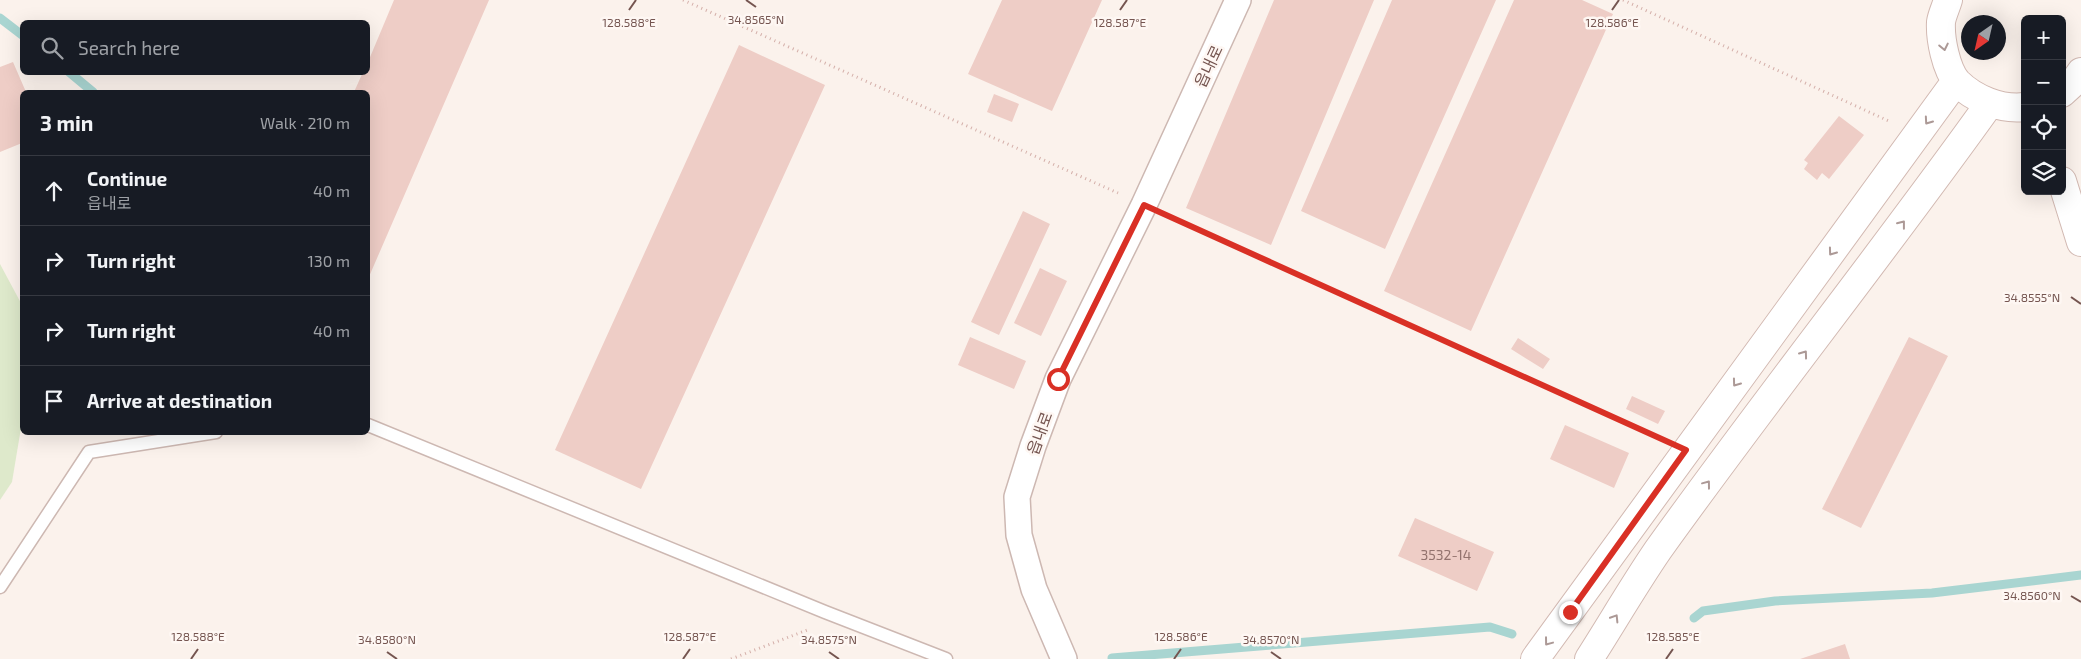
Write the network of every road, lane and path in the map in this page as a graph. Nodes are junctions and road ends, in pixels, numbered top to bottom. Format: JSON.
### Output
{"nodes":[{"id":1,"x":683,"y":0,"type":"edge"},
{"id":2,"x":1238,"y":0,"type":"edge"},
{"id":3,"x":1623,"y":0,"type":"edge"},
{"id":4,"x":1948,"y":0,"type":"edge"},
{"id":5,"x":2081,"y":72,"type":"edge"},
{"id":6,"x":1956,"y":81,"type":"junction"},
{"id":7,"x":2066,"y":89,"type":"edge"},
{"id":8,"x":1990,"y":103,"type":"junction"},
{"id":9,"x":2021,"y":107,"type":"edge"},
{"id":10,"x":1918,"y":134,"type":"junction"},
{"id":11,"x":2066,"y":194,"type":"edge"},
{"id":12,"x":1144,"y":205,"type":"junction"},
{"id":13,"x":2081,"y":242,"type":"edge"},
{"id":14,"x":370,"y":426,"type":"edge"},
{"id":15,"x":197,"y":435,"type":"edge"},
{"id":16,"x":1686,"y":450,"type":"junction"},
{"id":17,"x":0,"y":587,"type":"edge"},
{"id":18,"x":825,"y":612,"type":"junction"},
{"id":19,"x":731,"y":659,"type":"edge"},
{"id":20,"x":946,"y":659,"type":"edge"},
{"id":21,"x":1064,"y":659,"type":"edge"},
{"id":22,"x":1535,"y":659,"type":"edge"},
{"id":23,"x":1589,"y":659,"type":"edge"}],
"edges":[{"from":1,"to":12,"type":"path"},
{"from":2,"to":12,"type":"street","name":"읍내로"},
{"from":3,"to":10,"type":"path"},
{"from":4,"to":6,"type":"street","one_way":true},
{"from":5,"to":7,"type":"street"},
{"from":6,"to":8,"type":"street"},
{"from":6,"to":10,"type":"street","one_way":true},
{"from":8,"to":9,"type":"street"},
{"from":23,"to":8,"type":"street","one_way":true},
{"from":10,"to":16,"type":"street","one_way":true},
{"from":11,"to":13,"type":"street"},
{"from":12,"to":16,"type":"path"},
{"from":12,"to":21,"type":"street","name":"읍내로"},
{"from":14,"to":18,"type":"lane"},
{"from":15,"to":17,"type":"lane"},
{"from":16,"to":22,"type":"street","one_way":true},
{"from":18,"to":19,"type":"path"},
{"from":18,"to":20,"type":"lane"}]}
